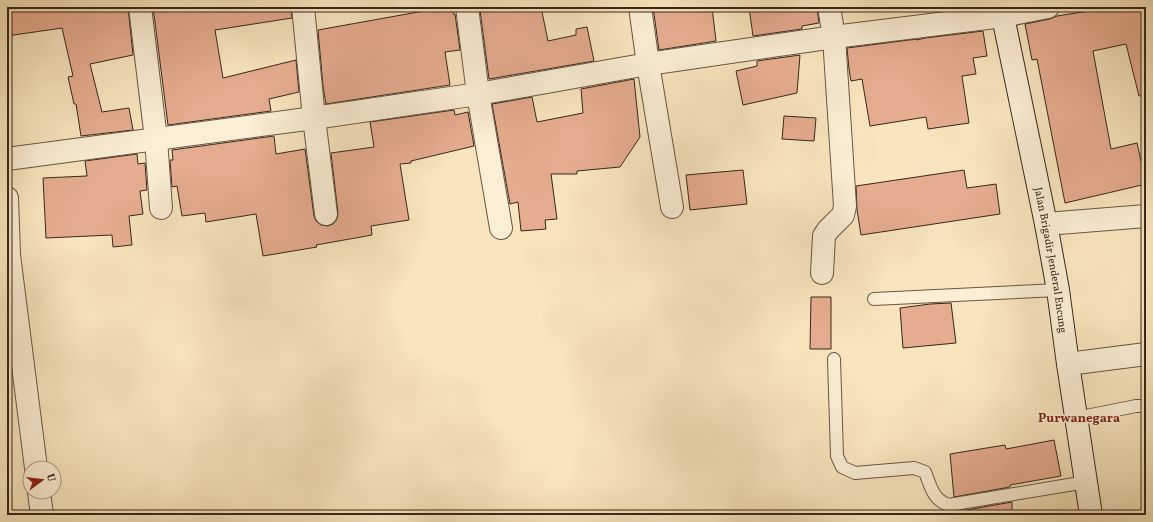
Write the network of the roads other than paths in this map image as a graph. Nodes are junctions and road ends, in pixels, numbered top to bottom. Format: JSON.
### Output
{"nodes":[{"id":1,"x":140,"y":7,"type":"edge"},
{"id":2,"x":303,"y":7,"type":"edge"},
{"id":3,"x":467,"y":7,"type":"edge"},
{"id":4,"x":640,"y":7,"type":"edge"},
{"id":5,"x":829,"y":7,"type":"edge"},
{"id":6,"x":1048,"y":7,"type":"edge"},
{"id":7,"x":1002,"y":12,"type":"edge"},
{"id":8,"x":834,"y":37,"type":"junction"},
{"id":9,"x":648,"y":64,"type":"junction"},
{"id":10,"x":478,"y":94,"type":"junction"},
{"id":11,"x":314,"y":118,"type":"junction"},
{"id":12,"x":156,"y":139,"type":"junction"},
{"id":13,"x":7,"y":159,"type":"edge"},
{"id":14,"x":7,"y":198,"type":"edge"},
{"id":15,"x":161,"y":208,"type":"dead end"},
{"id":16,"x":672,"y":208,"type":"dead end"},
{"id":17,"x":326,"y":214,"type":"dead end"},
{"id":18,"x":1146,"y":216,"type":"edge"},
{"id":19,"x":1046,"y":224,"type":"junction"},
{"id":20,"x":501,"y":228,"type":"dead end"},
{"id":21,"x":822,"y":273,"type":"dead end"},
{"id":22,"x":1058,"y":290,"type":"junction"},
{"id":23,"x":874,"y":299,"type":"dead end"},
{"id":24,"x":1146,"y":354,"type":"edge"},
{"id":25,"x":834,"y":358,"type":"dead end"},
{"id":26,"x":1068,"y":364,"type":"junction"},
{"id":27,"x":1146,"y":406,"type":"edge"},
{"id":28,"x":1076,"y":418,"type":"junction"},
{"id":29,"x":35,"y":460,"type":"edge"},
{"id":30,"x":1086,"y":482,"type":"junction"},
{"id":31,"x":40,"y":500,"type":"edge"},
{"id":32,"x":42,"y":515,"type":"edge"},
{"id":33,"x":1091,"y":515,"type":"edge"}],
"edges":[{"from":1,"to":12,"type":"street"},
{"from":2,"to":11,"type":"street"},
{"from":3,"to":10,"type":"street"},
{"from":4,"to":9,"type":"street"},
{"from":5,"to":8,"type":"street"},
{"from":6,"to":7,"type":"street"},
{"from":7,"to":8,"type":"street"},
{"from":7,"to":19,"type":"street","name":"Jalan Brigadir Jenderal Encung"},
{"from":8,"to":9,"type":"street"},
{"from":8,"to":21,"type":"street"},
{"from":9,"to":10,"type":"street"},
{"from":9,"to":16,"type":"street"},
{"from":10,"to":11,"type":"street"},
{"from":10,"to":20,"type":"street"},
{"from":11,"to":12,"type":"street"},
{"from":11,"to":17,"type":"street"},
{"from":12,"to":13,"type":"street"},
{"from":12,"to":15,"type":"street"},
{"from":14,"to":29,"type":"street"},
{"from":18,"to":19,"type":"street"},
{"from":19,"to":22,"type":"street","name":"Jalan Brigadir Jenderal Encung"},
{"from":22,"to":23,"type":"lane"},
{"from":22,"to":26,"type":"street","name":"Jalan Brigadir Jenderal Encung"},
{"from":24,"to":26,"type":"street"},
{"from":25,"to":30,"type":"lane"},
{"from":26,"to":28,"type":"street","name":"Jalan Brigadir Jenderal Encung"},
{"from":27,"to":28,"type":"lane"},
{"from":28,"to":30,"type":"street","name":"Jalan Brigadir Jenderal Encung"},
{"from":30,"to":33,"type":"street","name":"Jalan Brigadir Jenderal Encung"},
{"from":31,"to":32,"type":"street"}]}
